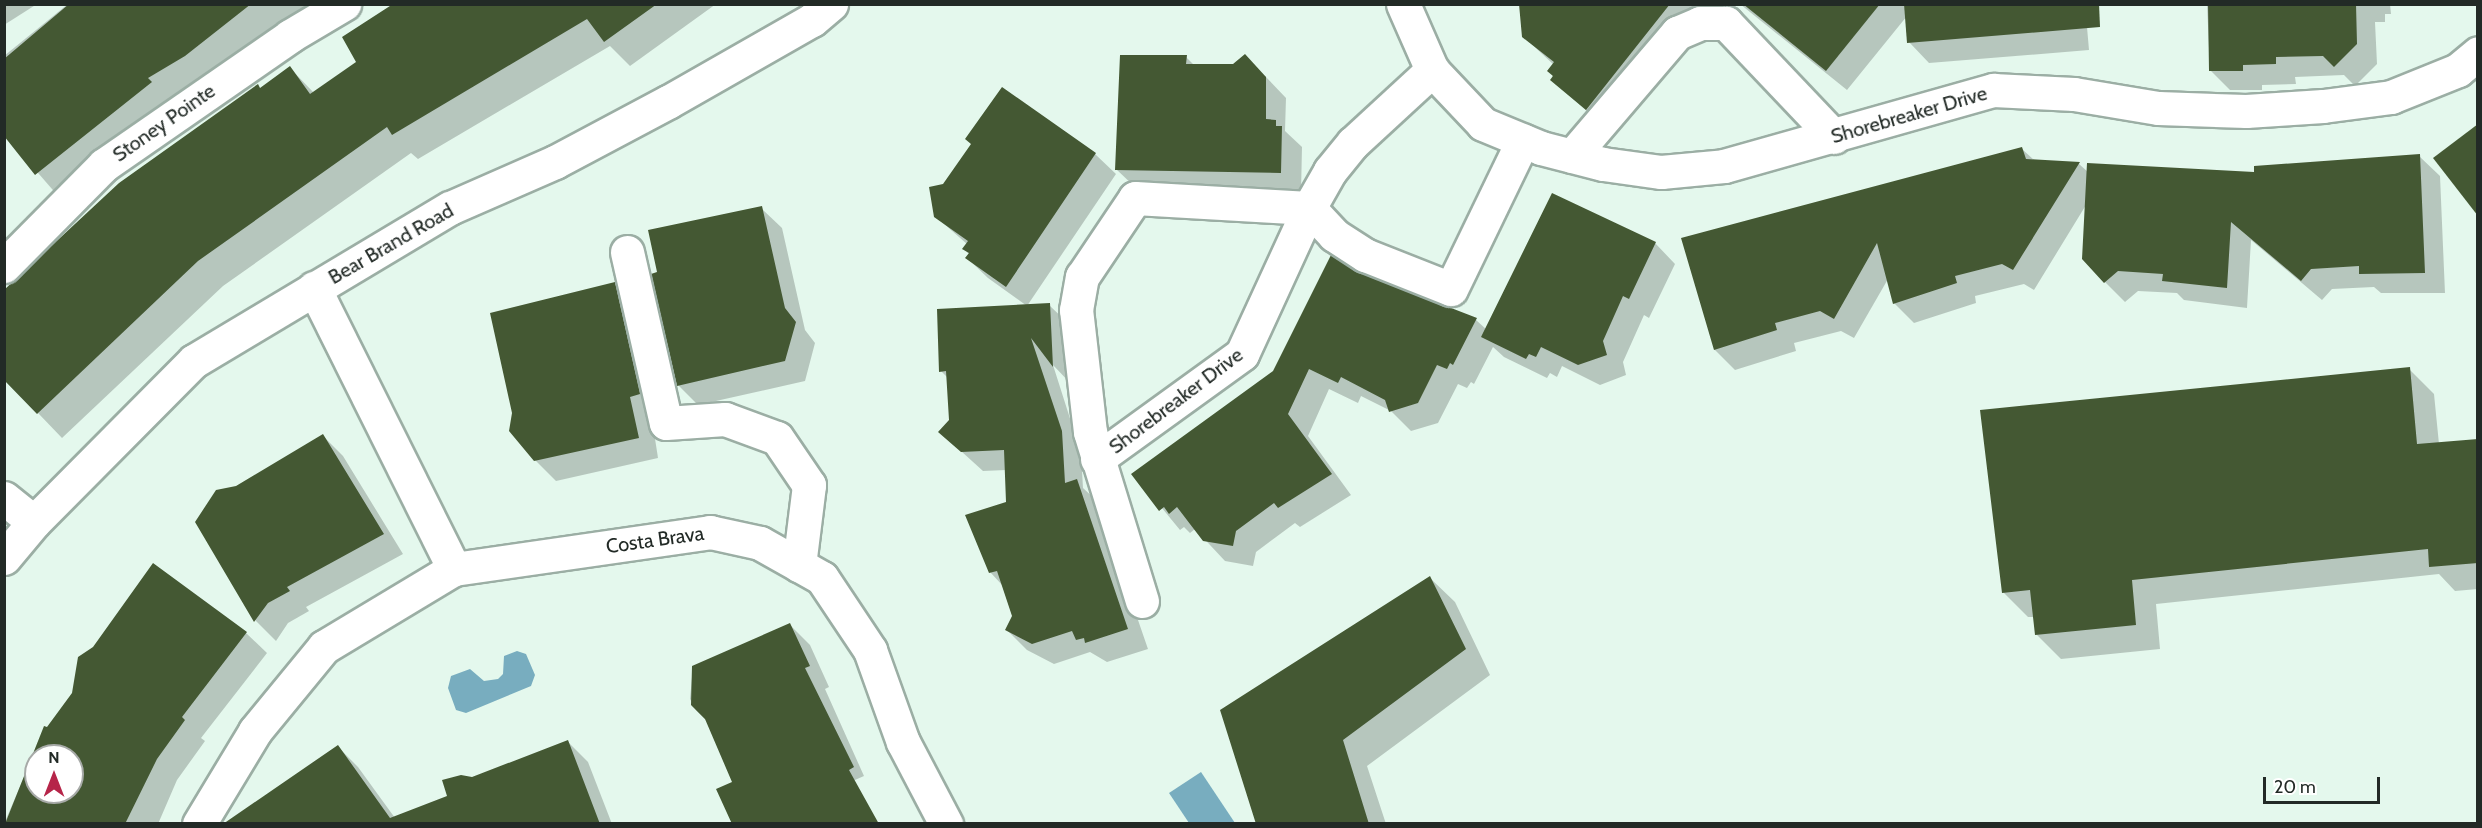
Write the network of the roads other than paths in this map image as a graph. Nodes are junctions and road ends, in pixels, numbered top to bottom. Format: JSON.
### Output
{"nodes":[{"id":1,"x":344,"y":4,"type":"edge"},
{"id":2,"x":831,"y":4,"type":"edge"},
{"id":3,"x":1403,"y":4,"type":"edge"},
{"id":4,"x":2478,"y":53,"type":"edge"},
{"id":5,"x":1432,"y":70,"type":"junction"},
{"id":6,"x":1834,"y":137,"type":"junction"},
{"id":7,"x":1523,"y":141,"type":"junction"},
{"id":8,"x":1572,"y":156,"type":"junction"},
{"id":9,"x":1309,"y":208,"type":"junction"},
{"id":10,"x":627,"y":252,"type":"dead end"},
{"id":11,"x":4,"y":266,"type":"edge"},
{"id":12,"x":314,"y":288,"type":"junction"},
{"id":13,"x":1097,"y":459,"type":"junction"},
{"id":14,"x":4,"y":498,"type":"edge"},
{"id":15,"x":34,"y":522,"type":"junction"},
{"id":16,"x":4,"y":558,"type":"edge"},
{"id":17,"x":799,"y":565,"type":"junction"},
{"id":18,"x":454,"y":569,"type":"junction"},
{"id":19,"x":1142,"y":601,"type":"dead end"},
{"id":20,"x":207,"y":820,"type":"edge"},
{"id":21,"x":946,"y":824,"type":"edge"}],
"edges":[{"from":1,"to":11,"type":"street","name":"Stoney Pointe"},
{"from":2,"to":12,"type":"street","name":"Bear Brand Road"},
{"from":3,"to":5,"type":"street","name":"Shorebreaker Drive"},
{"from":4,"to":6,"type":"street","name":"Shorebreaker Drive"},
{"from":5,"to":7,"type":"street","name":"Shorebreaker Drive"},
{"from":5,"to":9,"type":"street","name":"Shorebreaker Drive"},
{"from":6,"to":8,"type":"street","name":"Shorebreaker Drive"},
{"from":6,"to":8,"type":"street"},
{"from":7,"to":8,"type":"street","name":"Shorebreaker Drive"},
{"from":7,"to":9,"type":"street"},
{"from":9,"to":13,"type":"street","name":"Shorebreaker Drive"},
{"from":9,"to":13,"type":"street","name":"Shorebreaker Drive"},
{"from":10,"to":17,"type":"street"},
{"from":12,"to":15,"type":"street","name":"Bear Brand Road"},
{"from":12,"to":18,"type":"street"},
{"from":13,"to":19,"type":"street","name":"Shorebreaker Drive"},
{"from":14,"to":15,"type":"street"},
{"from":15,"to":16,"type":"street","name":"Bear Brand Road"},
{"from":17,"to":18,"type":"street","name":"Costa Brava"},
{"from":17,"to":21,"type":"street","name":"Costa Brava"},
{"from":18,"to":20,"type":"street","name":"Costa Brava"}]}
